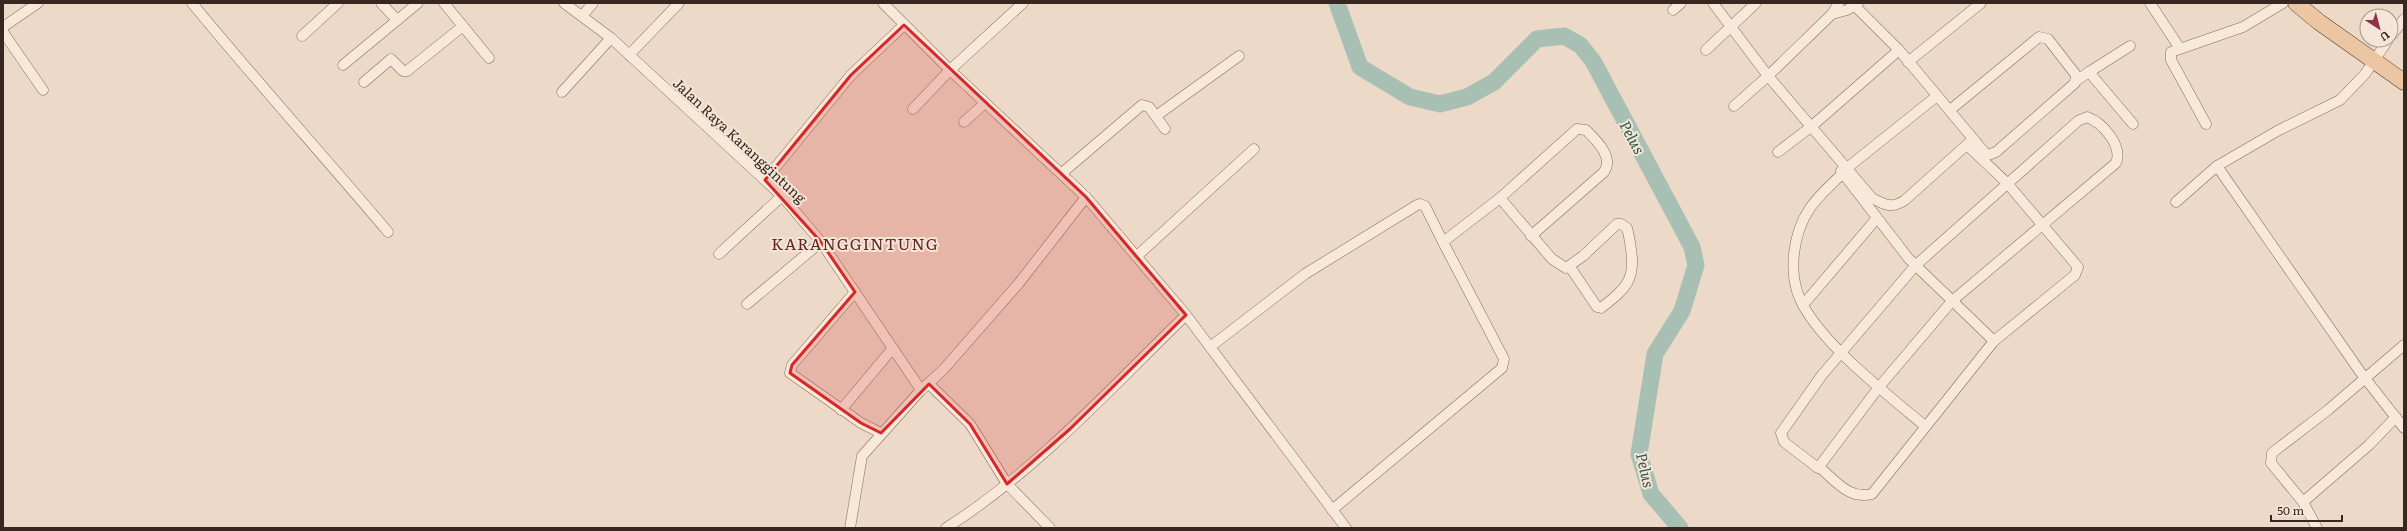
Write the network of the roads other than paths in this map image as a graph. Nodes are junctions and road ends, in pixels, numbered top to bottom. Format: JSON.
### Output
{"nodes":[{"id":1,"x":38,"y":3,"type":"edge"},
{"id":2,"x":192,"y":3,"type":"edge"},
{"id":3,"x":338,"y":3,"type":"edge"},
{"id":4,"x":382,"y":3,"type":"edge"},
{"id":5,"x":418,"y":3,"type":"edge"},
{"id":6,"x":444,"y":3,"type":"edge"},
{"id":7,"x":564,"y":3,"type":"edge"},
{"id":8,"x":593,"y":3,"type":"edge"},
{"id":9,"x":679,"y":3,"type":"edge"},
{"id":10,"x":883,"y":3,"type":"edge"},
{"id":11,"x":1023,"y":3,"type":"edge"},
{"id":12,"x":1713,"y":3,"type":"edge"},
{"id":13,"x":1756,"y":3,"type":"edge"},
{"id":14,"x":1838,"y":3,"type":"edge"},
{"id":15,"x":1981,"y":3,"type":"edge"},
{"id":16,"x":2150,"y":3,"type":"edge"},
{"id":17,"x":2283,"y":3,"type":"edge"},
{"id":18,"x":2296,"y":3,"type":"edge"},
{"id":19,"x":1855,"y":4,"type":"edge"},
{"id":20,"x":1832,"y":14,"type":"junction"},
{"id":21,"x":582,"y":16,"type":"junction"},
{"id":22,"x":397,"y":20,"type":"junction"},
{"id":23,"x":904,"y":25,"type":"junction"},
{"id":24,"x":463,"y":26,"type":"junction"},
{"id":25,"x":1731,"y":26,"type":"junction"},
{"id":26,"x":3,"y":28,"type":"edge"},
{"id":27,"x":302,"y":36,"type":"dead end"},
{"id":28,"x":611,"y":38,"type":"junction"},
{"id":29,"x":2130,"y":46,"type":"dead end"},
{"id":30,"x":2179,"y":48,"type":"junction"},
{"id":31,"x":2382,"y":48,"type":"edge"},
{"id":32,"x":1706,"y":50,"type":"dead end"},
{"id":33,"x":1899,"y":50,"type":"junction"},
{"id":34,"x":629,"y":56,"type":"junction"},
{"id":35,"x":1239,"y":56,"type":"dead end"},
{"id":36,"x":489,"y":58,"type":"dead end"},
{"id":37,"x":2374,"y":59,"type":"junction"},
{"id":38,"x":1908,"y":62,"type":"junction"},
{"id":39,"x":342,"y":65,"type":"dead end"},
{"id":40,"x":950,"y":70,"type":"junction"},
{"id":41,"x":2089,"y":72,"type":"junction"},
{"id":42,"x":1768,"y":76,"type":"junction"},
{"id":43,"x":2077,"y":80,"type":"junction"},
{"id":44,"x":364,"y":82,"type":"dead end"},
{"id":45,"x":2404,"y":82,"type":"edge"},
{"id":46,"x":43,"y":90,"type":"dead end"},
{"id":47,"x":562,"y":92,"type":"dead end"},
{"id":48,"x":1937,"y":96,"type":"junction"},
{"id":49,"x":985,"y":103,"type":"junction"},
{"id":50,"x":1734,"y":106,"type":"dead end"},
{"id":51,"x":913,"y":109,"type":"dead end"},
{"id":52,"x":1950,"y":110,"type":"junction"},
{"id":53,"x":1156,"y":116,"type":"junction"},
{"id":54,"x":964,"y":122,"type":"dead end"},
{"id":55,"x":2133,"y":124,"type":"dead end"},
{"id":56,"x":2206,"y":124,"type":"dead end"},
{"id":57,"x":1810,"y":127,"type":"junction"},
{"id":58,"x":1165,"y":129,"type":"dead end"},
{"id":59,"x":1970,"y":142,"type":"junction"},
{"id":60,"x":1254,"y":149,"type":"dead end"},
{"id":61,"x":1778,"y":152,"type":"dead end"},
{"id":62,"x":2217,"y":166,"type":"junction"},
{"id":63,"x":1845,"y":170,"type":"junction"},
{"id":64,"x":1062,"y":173,"type":"junction"},
{"id":65,"x":766,"y":180,"type":"junction"},
{"id":66,"x":2007,"y":183,"type":"junction"},
{"id":67,"x":782,"y":196,"type":"junction"},
{"id":68,"x":1086,"y":197,"type":"junction"},
{"id":69,"x":1500,"y":198,"type":"junction"},
{"id":70,"x":2176,"y":202,"type":"dead end"},
{"id":71,"x":1877,"y":218,"type":"junction"},
{"id":72,"x":2041,"y":224,"type":"junction"},
{"id":73,"x":388,"y":232,"type":"dead end"},
{"id":74,"x":1531,"y":236,"type":"junction"},
{"id":75,"x":821,"y":242,"type":"junction"},
{"id":76,"x":1443,"y":242,"type":"junction"},
{"id":77,"x":719,"y":254,"type":"dead end"},
{"id":78,"x":1138,"y":255,"type":"junction"},
{"id":79,"x":1916,"y":265,"type":"junction"},
{"id":80,"x":1570,"y":267,"type":"junction"},
{"id":81,"x":855,"y":292,"type":"junction"},
{"id":82,"x":1952,"y":301,"type":"junction"},
{"id":83,"x":747,"y":304,"type":"dead end"},
{"id":84,"x":1804,"y":305,"type":"junction"},
{"id":85,"x":1186,"y":315,"type":"junction"},
{"id":86,"x":1994,"y":341,"type":"junction"},
{"id":87,"x":2404,"y":345,"type":"edge"},
{"id":88,"x":1210,"y":346,"type":"junction"},
{"id":89,"x":893,"y":348,"type":"junction"},
{"id":90,"x":1842,"y":352,"type":"junction"},
{"id":91,"x":2365,"y":378,"type":"junction"},
{"id":92,"x":929,"y":384,"type":"junction"},
{"id":93,"x":1879,"y":387,"type":"junction"},
{"id":94,"x":921,"y":390,"type":"junction"},
{"id":95,"x":841,"y":410,"type":"junction"},
{"id":96,"x":2396,"y":417,"type":"junction"},
{"id":97,"x":1925,"y":426,"type":"junction"},
{"id":98,"x":2404,"y":428,"type":"edge"},
{"id":99,"x":881,"y":433,"type":"junction"},
{"id":100,"x":1819,"y":467,"type":"junction"},
{"id":101,"x":1007,"y":484,"type":"junction"},
{"id":102,"x":2303,"y":502,"type":"junction"},
{"id":103,"x":1332,"y":510,"type":"junction"},
{"id":104,"x":850,"y":528,"type":"edge"},
{"id":105,"x":946,"y":528,"type":"edge"},
{"id":106,"x":1050,"y":528,"type":"edge"},
{"id":107,"x":1346,"y":528,"type":"edge"},
{"id":108,"x":2317,"y":528,"type":"edge"}],
"edges":[{"from":1,"to":26,"type":"street"},
{"from":2,"to":73,"type":"street"},
{"from":3,"to":27,"type":"street"},
{"from":4,"to":22,"type":"street"},
{"from":5,"to":22,"type":"street"},
{"from":6,"to":24,"type":"street"},
{"from":7,"to":21,"type":"street","name":"Jalan Raya Karanggintung"},
{"from":8,"to":21,"type":"street"},
{"from":9,"to":34,"type":"street"},
{"from":10,"to":23,"type":"street"},
{"from":11,"to":40,"type":"street"},
{"from":12,"to":25,"type":"street"},
{"from":13,"to":25,"type":"street"},
{"from":14,"to":20,"type":"street"},
{"from":15,"to":38,"type":"street"},
{"from":16,"to":30,"type":"street"},
{"from":17,"to":30,"type":"street"},
{"from":18,"to":37,"type":"main road"},
{"from":19,"to":20,"type":"street"},
{"from":19,"to":33,"type":"street"},
{"from":20,"to":42,"type":"street"},
{"from":21,"to":28,"type":"street","name":"Jalan Raya Karanggintung"},
{"from":22,"to":39,"type":"street"},
{"from":23,"to":40,"type":"street"},
{"from":23,"to":65,"type":"street"},
{"from":24,"to":36,"type":"street"},
{"from":24,"to":44,"type":"street"},
{"from":25,"to":32,"type":"street"},
{"from":25,"to":42,"type":"street"},
{"from":26,"to":46,"type":"street"},
{"from":28,"to":34,"type":"street","name":"Jalan Raya Karanggintung"},
{"from":28,"to":47,"type":"street"},
{"from":29,"to":41,"type":"street"},
{"from":30,"to":56,"type":"street"},
{"from":31,"to":37,"type":"street"},
{"from":33,"to":38,"type":"street"},
{"from":33,"to":57,"type":"street"},
{"from":34,"to":65,"type":"street","name":"Jalan Raya Karanggintung"},
{"from":35,"to":53,"type":"street"},
{"from":37,"to":45,"type":"main road"},
{"from":37,"to":62,"type":"street"},
{"from":38,"to":48,"type":"street"},
{"from":40,"to":49,"type":"street"},
{"from":40,"to":51,"type":"street"},
{"from":41,"to":43,"type":"street"},
{"from":41,"to":55,"type":"street"},
{"from":42,"to":50,"type":"street"},
{"from":42,"to":57,"type":"street"},
{"from":43,"to":52,"type":"street"},
{"from":43,"to":59,"type":"street"},
{"from":48,"to":52,"type":"street"},
{"from":48,"to":63,"type":"street"},
{"from":49,"to":54,"type":"street"},
{"from":49,"to":64,"type":"street"},
{"from":52,"to":59,"type":"street"},
{"from":53,"to":58,"type":"street"},
{"from":53,"to":64,"type":"street"},
{"from":57,"to":61,"type":"street"},
{"from":57,"to":63,"type":"street"},
{"from":59,"to":63,"type":"street"},
{"from":59,"to":66,"type":"street"},
{"from":60,"to":78,"type":"street"},
{"from":62,"to":70,"type":"street"},
{"from":62,"to":91,"type":"street"},
{"from":63,"to":71,"type":"street"},
{"from":63,"to":84,"type":"street"},
{"from":64,"to":68,"type":"street"},
{"from":65,"to":67,"type":"street","name":"Jalan Raya Karanggintung"},
{"from":66,"to":72,"type":"street"},
{"from":66,"to":72,"type":"street"},
{"from":66,"to":79,"type":"street"},
{"from":67,"to":75,"type":"street","name":"Jalan Raya Karanggintung"},
{"from":67,"to":77,"type":"street"},
{"from":68,"to":78,"type":"street"},
{"from":68,"to":92,"type":"street"},
{"from":69,"to":74,"type":"street"},
{"from":69,"to":74,"type":"street"},
{"from":69,"to":76,"type":"street"},
{"from":71,"to":79,"type":"street"},
{"from":71,"to":84,"type":"street"},
{"from":72,"to":82,"type":"street"},
{"from":72,"to":86,"type":"street"},
{"from":74,"to":80,"type":"street"},
{"from":75,"to":81,"type":"street","name":"Jalan Raya Karanggintung"},
{"from":75,"to":83,"type":"street"},
{"from":76,"to":88,"type":"street"},
{"from":76,"to":103,"type":"street"},
{"from":78,"to":85,"type":"street"},
{"from":79,"to":82,"type":"street"},
{"from":79,"to":90,"type":"street"},
{"from":80,"to":80,"type":"street"},
{"from":81,"to":89,"type":"street","name":"Jalan Raya Karanggintung"},
{"from":81,"to":95,"type":"street"},
{"from":82,"to":86,"type":"street"},
{"from":82,"to":93,"type":"street"},
{"from":84,"to":90,"type":"street"},
{"from":85,"to":88,"type":"street"},
{"from":85,"to":101,"type":"street"},
{"from":86,"to":97,"type":"street"},
{"from":87,"to":91,"type":"street"},
{"from":88,"to":103,"type":"street"},
{"from":89,"to":94,"type":"street","name":"Jalan Raya Karanggintung"},
{"from":89,"to":95,"type":"street"},
{"from":90,"to":93,"type":"street"},
{"from":90,"to":100,"type":"street"},
{"from":91,"to":96,"type":"street"},
{"from":91,"to":102,"type":"street"},
{"from":92,"to":94,"type":"street"},
{"from":92,"to":101,"type":"street"},
{"from":93,"to":97,"type":"street"},
{"from":93,"to":100,"type":"street"},
{"from":94,"to":99,"type":"street"},
{"from":95,"to":99,"type":"street"},
{"from":96,"to":98,"type":"street"},
{"from":96,"to":102,"type":"street"},
{"from":97,"to":100,"type":"street"},
{"from":99,"to":104,"type":"street"},
{"from":101,"to":105,"type":"street"},
{"from":101,"to":106,"type":"street"},
{"from":102,"to":108,"type":"street"},
{"from":103,"to":107,"type":"street"}]}
